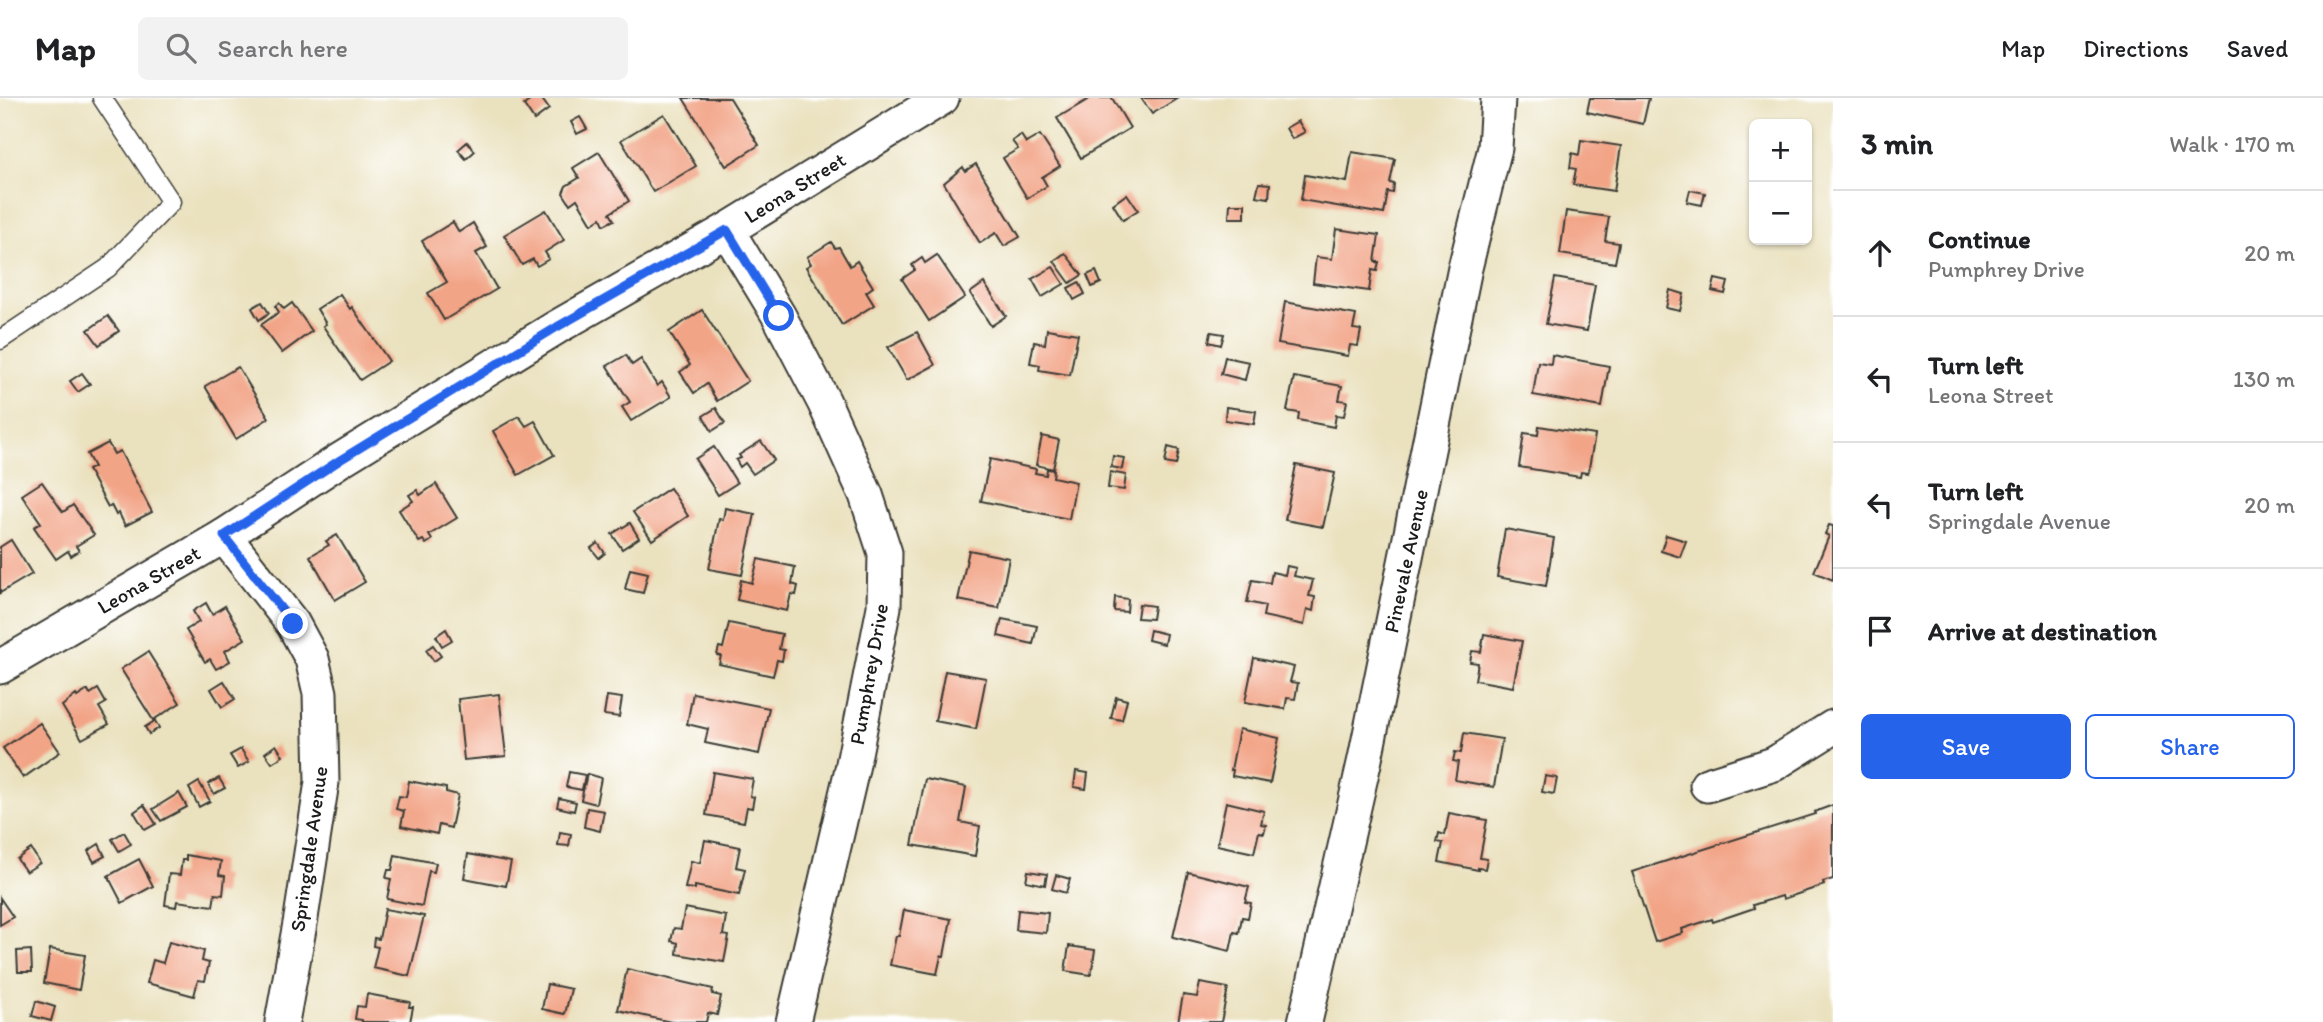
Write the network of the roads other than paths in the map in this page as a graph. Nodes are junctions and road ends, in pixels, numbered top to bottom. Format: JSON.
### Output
{"nodes":[{"id":1,"x":102,"y":98,"type":"edge"},
{"id":2,"x":942,"y":98,"type":"edge"},
{"id":3,"x":1498,"y":98,"type":"edge"},
{"id":4,"x":727,"y":230,"type":"junction"},
{"id":5,"x":0,"y":340,"type":"edge"},
{"id":6,"x":224,"y":536,"type":"junction"},
{"id":7,"x":0,"y":667,"type":"edge"},
{"id":8,"x":1833,"y":727,"type":"edge"},
{"id":9,"x":1707,"y":785,"type":"dead end"},
{"id":10,"x":282,"y":1022,"type":"edge"},
{"id":11,"x":793,"y":1022,"type":"edge"},
{"id":12,"x":1305,"y":1022,"type":"edge"}],
"edges":[{"from":1,"to":5,"type":"lane"},
{"from":2,"to":4,"type":"street","name":"Leona Street"},
{"from":3,"to":12,"type":"street","name":"Pinevale Avenue"},
{"from":4,"to":6,"type":"street","name":"Leona Street"},
{"from":4,"to":11,"type":"street","name":"Pumphrey Drive"},
{"from":6,"to":7,"type":"street","name":"Leona Street"},
{"from":6,"to":10,"type":"street","name":"Springdale Avenue"},
{"from":8,"to":9,"type":"street"}]}
